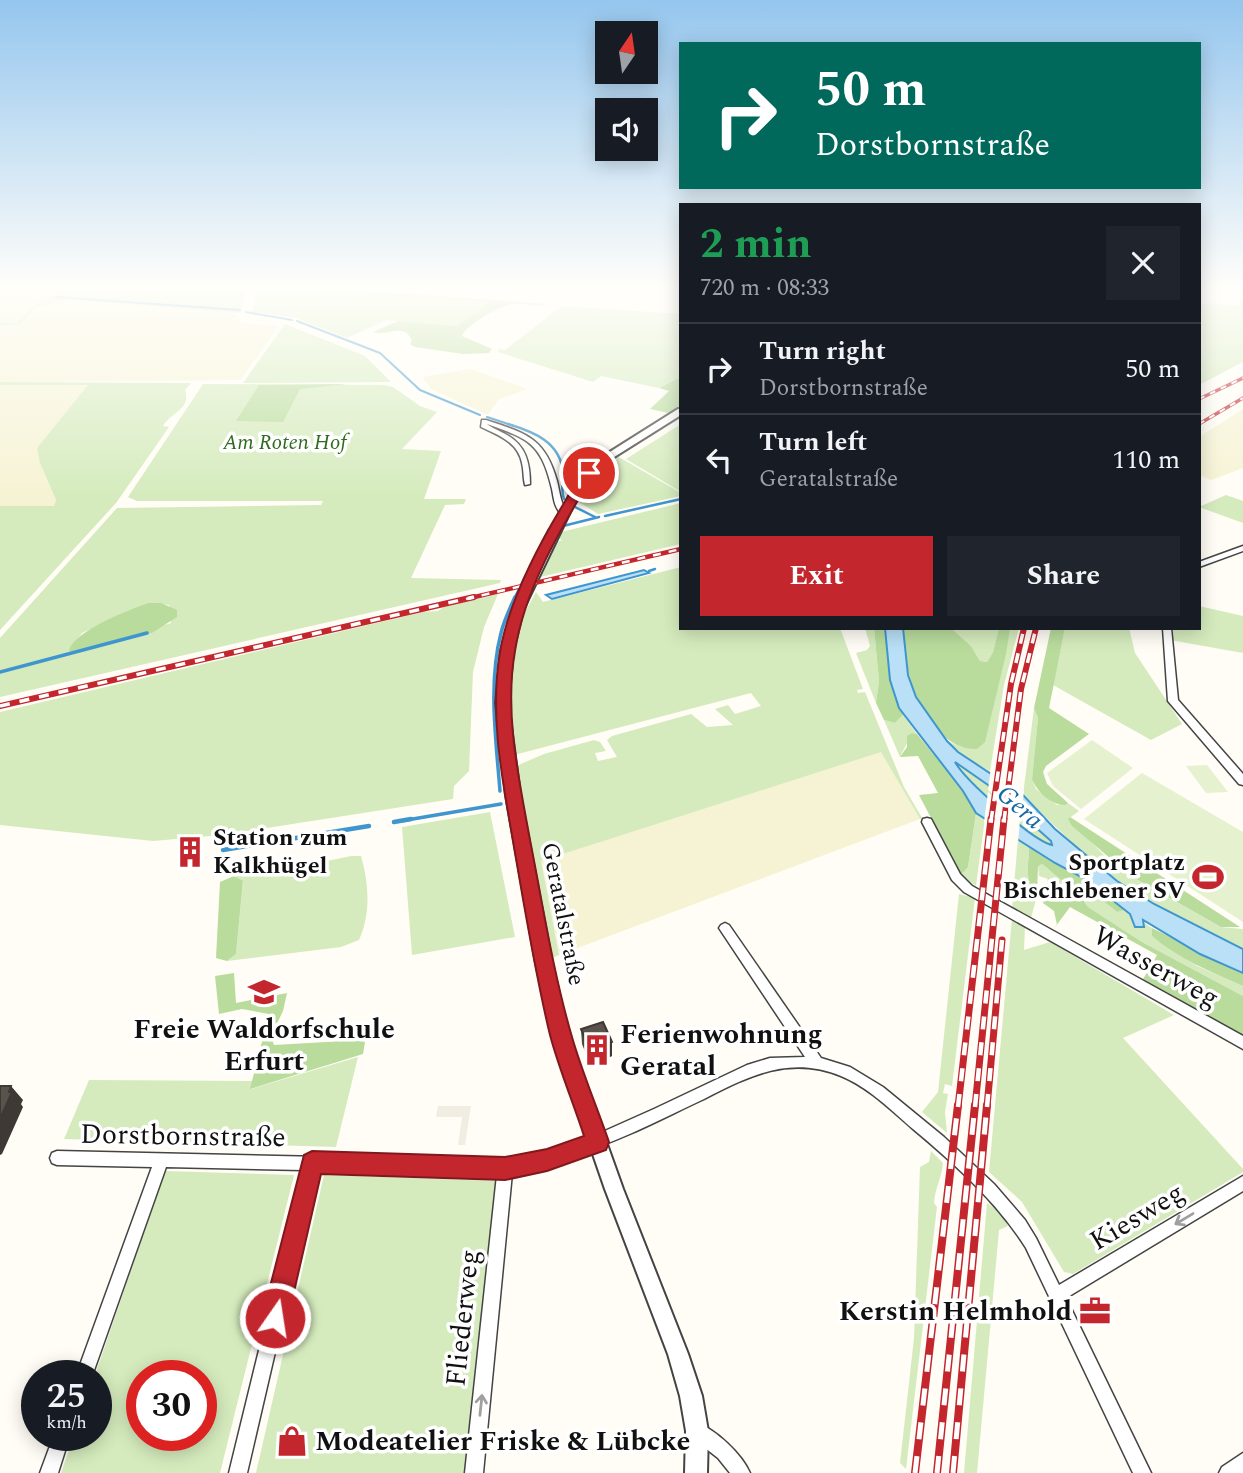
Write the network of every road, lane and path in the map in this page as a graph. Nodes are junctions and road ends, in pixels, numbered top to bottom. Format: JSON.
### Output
{"nodes":[{"id":1,"x":679,"y":412,"type":"edge"},
{"id":2,"x":527,"y":484,"type":"dead end"},
{"id":3,"x":564,"y":512,"type":"junction"},
{"id":4,"x":1243,"y":548,"type":"edge"},
{"id":5,"x":1201,"y":564,"type":"edge"},
{"id":6,"x":1167,"y":630,"type":"edge"},
{"id":7,"x":1243,"y":781,"type":"edge"},
{"id":8,"x":927,"y":822,"type":"dead end"},
{"id":9,"x":724,"y":928,"type":"dead end"},
{"id":10,"x":1243,"y":1043,"type":"edge"},
{"id":11,"x":817,"y":1063,"type":"junction"},
{"id":12,"x":597,"y":1142,"type":"junction"},
{"id":13,"x":57,"y":1158,"type":"dead end"},
{"id":14,"x":162,"y":1160,"type":"junction"},
{"id":15,"x":312,"y":1163,"type":"junction"},
{"id":16,"x":505,"y":1168,"type":"junction"},
{"id":17,"x":1243,"y":1184,"type":"edge"},
{"id":18,"x":1057,"y":1295,"type":"junction"},
{"id":19,"x":90,"y":1360,"type":"edge"},
{"id":20,"x":697,"y":1431,"type":"junction"},
{"id":21,"x":56,"y":1451,"type":"edge"},
{"id":22,"x":1243,"y":1462,"type":"edge"},
{"id":23,"x":48,"y":1473,"type":"edge"},
{"id":24,"x":238,"y":1473,"type":"edge"},
{"id":25,"x":474,"y":1473,"type":"edge"},
{"id":26,"x":696,"y":1473,"type":"edge"},
{"id":27,"x":741,"y":1473,"type":"edge"},
{"id":28,"x":1142,"y":1473,"type":"edge"},
{"id":29,"x":1228,"y":1473,"type":"edge"}],
"edges":[{"from":1,"to":3,"type":"street","name":"Geratalstraße"},
{"from":2,"to":3,"type":"street"},
{"from":3,"to":12,"type":"street","name":"Geratalstraße"},
{"from":4,"to":5,"type":"street"},
{"from":6,"to":7,"type":"street"},
{"from":8,"to":10,"type":"street","name":"Wasserweg"},
{"from":9,"to":11,"type":"street"},
{"from":11,"to":12,"type":"street","name":"Dorstbornstraße"},
{"from":11,"to":18,"type":"street","name":"Dorstbornstraße"},
{"from":12,"to":16,"type":"street","name":"Dorstbornstraße"},
{"from":12,"to":20,"type":"street","name":"Geratalstraße"},
{"from":13,"to":14,"type":"street","name":"Dorstbornstraße"},
{"from":14,"to":15,"type":"street","name":"Dorstbornstraße"},
{"from":14,"to":19,"type":"street"},
{"from":15,"to":16,"type":"street","name":"Dorstbornstraße"},
{"from":15,"to":24,"type":"street"},
{"from":25,"to":16,"type":"street","name":"Fliederweg","one_way":true},
{"from":17,"to":18,"type":"street","name":"Kiesweg","one_way":true},
{"from":18,"to":28,"type":"street","name":"Dorstbornstraße"},
{"from":20,"to":26,"type":"street","name":"Geratalstraße"},
{"from":20,"to":27,"type":"street"},
{"from":21,"to":23,"type":"street"},
{"from":22,"to":29,"type":"street"}]}
